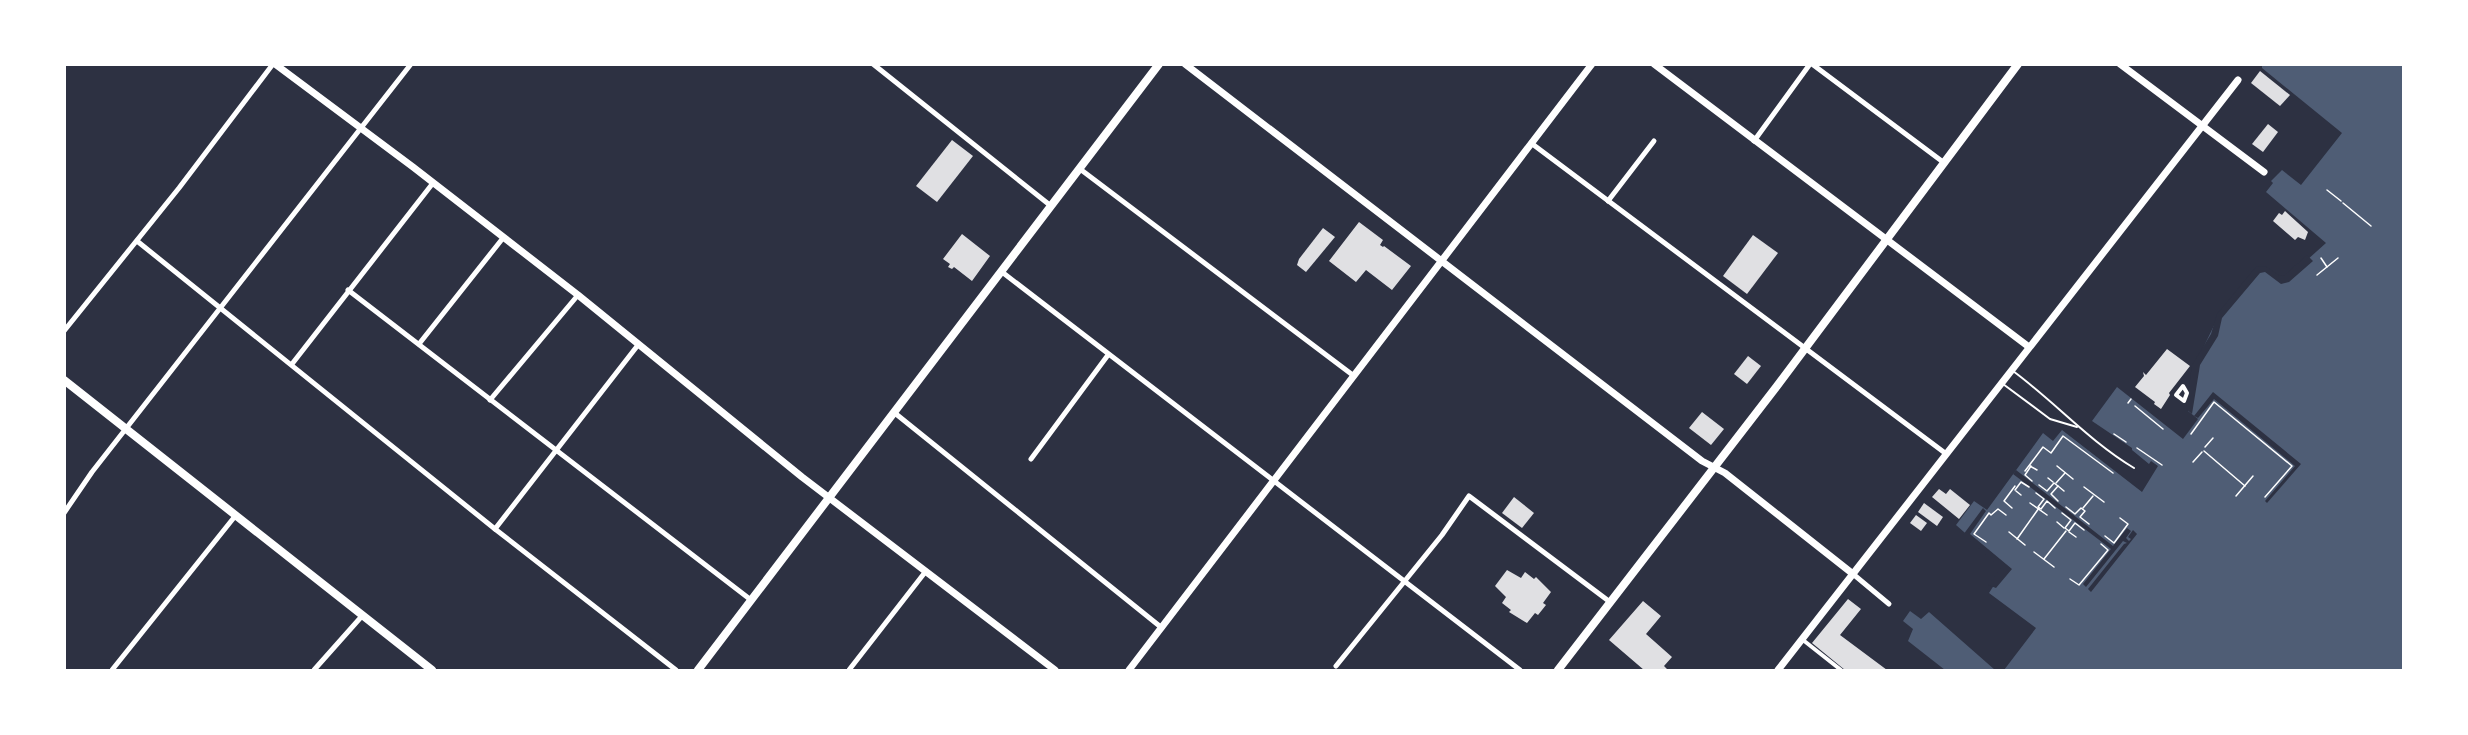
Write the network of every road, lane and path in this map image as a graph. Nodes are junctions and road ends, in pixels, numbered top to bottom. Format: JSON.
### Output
{"nodes":[{"id":1,"x":274,"y":64,"type":"edge"},
{"id":2,"x":411,"y":64,"type":"edge"},
{"id":3,"x":873,"y":64,"type":"edge"},
{"id":4,"x":1159,"y":64,"type":"edge"},
{"id":5,"x":1185,"y":64,"type":"edge"},
{"id":6,"x":1592,"y":64,"type":"edge"},
{"id":7,"x":1654,"y":64,"type":"edge"},
{"id":8,"x":1811,"y":64,"type":"edge"},
{"id":9,"x":2018,"y":64,"type":"edge"},
{"id":10,"x":2120,"y":64,"type":"edge"},
{"id":11,"x":2238,"y":81,"type":"dead end"},
{"id":12,"x":2202,"y":126,"type":"junction"},
{"id":13,"x":361,"y":128,"type":"junction"},
{"id":14,"x":1654,"y":141,"type":"dead end"},
{"id":15,"x":1754,"y":141,"type":"junction"},
{"id":16,"x":1531,"y":143,"type":"junction"},
{"id":17,"x":1943,"y":162,"type":"junction"},
{"id":18,"x":1080,"y":169,"type":"junction"},
{"id":19,"x":2264,"y":172,"type":"dead end"},
{"id":20,"x":433,"y":183,"type":"junction"},
{"id":21,"x":2327,"y":190,"type":"dead end"},
{"id":22,"x":1608,"y":201,"type":"junction"},
{"id":23,"x":1052,"y":206,"type":"junction"},
{"id":24,"x":2371,"y":225,"type":"dead end"},
{"id":25,"x":503,"y":238,"type":"junction"},
{"id":26,"x":1886,"y":240,"type":"junction"},
{"id":27,"x":137,"y":241,"type":"junction"},
{"id":28,"x":2321,"y":258,"type":"dead end"},
{"id":29,"x":2338,"y":258,"type":"dead end"},
{"id":30,"x":1441,"y":261,"type":"junction"},
{"id":31,"x":2327,"y":267,"type":"junction"},
{"id":32,"x":1002,"y":272,"type":"junction"},
{"id":33,"x":2317,"y":275,"type":"dead end"},
{"id":34,"x":348,"y":290,"type":"junction"},
{"id":35,"x":578,"y":296,"type":"junction"},
{"id":36,"x":222,"y":309,"type":"junction"},
{"id":37,"x":64,"y":331,"type":"edge"},
{"id":38,"x":419,"y":344,"type":"junction"},
{"id":39,"x":638,"y":345,"type":"junction"},
{"id":40,"x":1806,"y":347,"type":"junction"},
{"id":41,"x":2030,"y":347,"type":"junction"},
{"id":42,"x":1108,"y":355,"type":"junction"},
{"id":43,"x":292,"y":364,"type":"junction"},
{"id":44,"x":2011,"y":370,"type":"junction"},
{"id":45,"x":1354,"y":376,"type":"junction"},
{"id":46,"x":64,"y":380,"type":"edge"},
{"id":47,"x":2001,"y":382,"type":"junction"},
{"id":48,"x":2131,"y":399,"type":"dead end"},
{"id":49,"x":490,"y":400,"type":"junction"},
{"id":50,"x":2128,"y":403,"type":"dead end"},
{"id":51,"x":2135,"y":406,"type":"dead end"},
{"id":52,"x":896,"y":414,"type":"junction"},
{"id":53,"x":2077,"y":427,"type":"junction"},
{"id":54,"x":126,"y":428,"type":"junction"},
{"id":55,"x":2163,"y":429,"type":"dead end"},
{"id":56,"x":2114,"y":434,"type":"dead end"},
{"id":57,"x":2191,"y":434,"type":"dead end"},
{"id":58,"x":2213,"y":438,"type":"dead end"},
{"id":59,"x":2126,"y":442,"type":"dead end"},
{"id":60,"x":2205,"y":447,"type":"dead end"},
{"id":61,"x":2137,"y":448,"type":"dead end"},
{"id":62,"x":556,"y":452,"type":"junction"},
{"id":63,"x":1945,"y":453,"type":"junction"},
{"id":64,"x":1031,"y":459,"type":"dead end"},
{"id":65,"x":2193,"y":462,"type":"dead end"},
{"id":66,"x":2162,"y":465,"type":"dead end"},
{"id":67,"x":2030,"y":466,"type":"junction"},
{"id":68,"x":2057,"y":466,"type":"dead end"},
{"id":69,"x":1715,"y":467,"type":"junction"},
{"id":70,"x":2134,"y":468,"type":"dead end"},
{"id":71,"x":2037,"y":470,"type":"dead end"},
{"id":72,"x":2025,"y":471,"type":"dead end"},
{"id":73,"x":2065,"y":472,"type":"junction"},
{"id":74,"x":2113,"y":473,"type":"dead end"},
{"id":75,"x":2253,"y":476,"type":"dead end"},
{"id":76,"x":2048,"y":478,"type":"dead end"},
{"id":77,"x":2073,"y":479,"type":"dead end"},
{"id":78,"x":1273,"y":481,"type":"junction"},
{"id":79,"x":2032,"y":481,"type":"dead end"},
{"id":80,"x":2056,"y":484,"type":"junction"},
{"id":81,"x":2039,"y":485,"type":"dead end"},
{"id":82,"x":2015,"y":486,"type":"dead end"},
{"id":83,"x":2245,"y":486,"type":"junction"},
{"id":84,"x":2084,"y":487,"type":"dead end"},
{"id":85,"x":2029,"y":488,"type":"dead end"},
{"id":86,"x":2014,"y":490,"type":"junction"},
{"id":87,"x":2064,"y":491,"type":"dead end"},
{"id":88,"x":2036,"y":493,"type":"dead end"},
{"id":89,"x":2021,"y":495,"type":"dead end"},
{"id":90,"x":2094,"y":495,"type":"junction"},
{"id":91,"x":2236,"y":496,"type":"dead end"},
{"id":92,"x":2265,"y":497,"type":"dead end"},
{"id":93,"x":830,"y":498,"type":"junction"},
{"id":94,"x":2058,"y":501,"type":"dead end"},
{"id":95,"x":2104,"y":502,"type":"dead end"},
{"id":96,"x":2030,"y":503,"type":"dead end"},
{"id":97,"x":2066,"y":507,"type":"dead end"},
{"id":98,"x":2012,"y":508,"type":"dead end"},
{"id":99,"x":2055,"y":508,"type":"dead end"},
{"id":100,"x":2039,"y":509,"type":"junction"},
{"id":101,"x":2083,"y":509,"type":"junction"},
{"id":102,"x":64,"y":513,"type":"edge"},
{"id":103,"x":2062,"y":513,"type":"dead end"},
{"id":104,"x":236,"y":515,"type":"junction"},
{"id":105,"x":2006,"y":515,"type":"dead end"},
{"id":106,"x":2047,"y":516,"type":"dead end"},
{"id":107,"x":2120,"y":518,"type":"dead end"},
{"id":108,"x":2057,"y":522,"type":"dead end"},
{"id":109,"x":2089,"y":524,"type":"dead end"},
{"id":110,"x":495,"y":529,"type":"junction"},
{"id":111,"x":2067,"y":530,"type":"junction"},
{"id":112,"x":2084,"y":530,"type":"dead end"},
{"id":113,"x":2009,"y":532,"type":"dead end"},
{"id":114,"x":2105,"y":536,"type":"dead end"},
{"id":115,"x":2076,"y":537,"type":"dead end"},
{"id":116,"x":2017,"y":538,"type":"junction"},
{"id":117,"x":1986,"y":542,"type":"dead end"},
{"id":118,"x":2101,"y":544,"type":"dead end"},
{"id":119,"x":2025,"y":545,"type":"dead end"},
{"id":120,"x":2034,"y":552,"type":"dead end"},
{"id":121,"x":2044,"y":559,"type":"junction"},
{"id":122,"x":2054,"y":567,"type":"dead end"},
{"id":123,"x":926,"y":571,"type":"junction"},
{"id":124,"x":1853,"y":574,"type":"junction"},
{"id":125,"x":2070,"y":579,"type":"dead end"},
{"id":126,"x":1404,"y":582,"type":"junction"},
{"id":127,"x":751,"y":600,"type":"junction"},
{"id":128,"x":1610,"y":602,"type":"junction"},
{"id":129,"x":1889,"y":604,"type":"dead end"},
{"id":130,"x":362,"y":616,"type":"junction"},
{"id":131,"x":1162,"y":628,"type":"junction"},
{"id":132,"x":1802,"y":639,"type":"junction"},
{"id":133,"x":1336,"y":666,"type":"dead end"},
{"id":134,"x":112,"y":670,"type":"edge"},
{"id":135,"x":314,"y":670,"type":"edge"},
{"id":136,"x":432,"y":670,"type":"edge"},
{"id":137,"x":676,"y":670,"type":"edge"},
{"id":138,"x":698,"y":670,"type":"edge"},
{"id":139,"x":849,"y":670,"type":"edge"},
{"id":140,"x":1055,"y":670,"type":"edge"},
{"id":141,"x":1129,"y":670,"type":"edge"},
{"id":142,"x":1520,"y":670,"type":"edge"},
{"id":143,"x":1558,"y":670,"type":"edge"},
{"id":144,"x":1778,"y":670,"type":"edge"},
{"id":145,"x":1841,"y":670,"type":"edge"}],
"edges":[{"from":1,"to":13,"type":"street"},
{"from":1,"to":27,"type":"street"},
{"from":2,"to":13,"type":"street"},
{"from":3,"to":23,"type":"street"},
{"from":4,"to":18,"type":"main road"},
{"from":5,"to":30,"type":"street"},
{"from":6,"to":16,"type":"street"},
{"from":7,"to":15,"type":"street"},
{"from":8,"to":15,"type":"street"},
{"from":8,"to":17,"type":"street"},
{"from":9,"to":17,"type":"main road"},
{"from":10,"to":12,"type":"street"},
{"from":11,"to":12,"type":"street"},
{"from":12,"to":19,"type":"street"},
{"from":12,"to":41,"type":"street"},
{"from":13,"to":20,"type":"street"},
{"from":13,"to":36,"type":"street"},
{"from":14,"to":22,"type":"street"},
{"from":15,"to":26,"type":"street"},
{"from":16,"to":22,"type":"street"},
{"from":16,"to":30,"type":"street"},
{"from":17,"to":26,"type":"main road"},
{"from":18,"to":23,"type":"main road"},
{"from":18,"to":45,"type":"street"},
{"from":20,"to":25,"type":"street"},
{"from":20,"to":34,"type":"street"},
{"from":21,"to":24,"type":"path"},
{"from":22,"to":40,"type":"street"},
{"from":23,"to":32,"type":"main road"},
{"from":25,"to":35,"type":"street"},
{"from":25,"to":38,"type":"street"},
{"from":26,"to":40,"type":"main road"},
{"from":26,"to":41,"type":"street"},
{"from":27,"to":36,"type":"street"},
{"from":27,"to":37,"type":"street"},
{"from":28,"to":31,"type":"path"},
{"from":29,"to":31,"type":"path"},
{"from":30,"to":45,"type":"street"},
{"from":30,"to":69,"type":"street"},
{"from":31,"to":33,"type":"path"},
{"from":32,"to":42,"type":"street"},
{"from":32,"to":52,"type":"main road"},
{"from":34,"to":38,"type":"street"},
{"from":34,"to":43,"type":"street"},
{"from":35,"to":39,"type":"street"},
{"from":35,"to":49,"type":"street"},
{"from":36,"to":43,"type":"street"},
{"from":36,"to":54,"type":"street"},
{"from":38,"to":49,"type":"street"},
{"from":39,"to":62,"type":"street"},
{"from":39,"to":93,"type":"street"},
{"from":40,"to":63,"type":"street"},
{"from":40,"to":69,"type":"main road"},
{"from":41,"to":44,"type":"street"},
{"from":42,"to":64,"type":"street"},
{"from":42,"to":78,"type":"street"},
{"from":43,"to":110,"type":"street"},
{"from":44,"to":47,"type":"street"},
{"from":44,"to":53,"type":"lane"},
{"from":45,"to":78,"type":"street"},
{"from":46,"to":54,"type":"main road"},
{"from":47,"to":53,"type":"lane"},
{"from":47,"to":63,"type":"street"},
{"from":48,"to":50,"type":"path"},
{"from":49,"to":62,"type":"street"},
{"from":51,"to":55,"type":"path"},
{"from":52,"to":93,"type":"main road"},
{"from":52,"to":131,"type":"street"},
{"from":53,"to":70,"type":"lane"},
{"from":54,"to":102,"type":"street"},
{"from":54,"to":104,"type":"main road"},
{"from":56,"to":59,"type":"path"},
{"from":57,"to":92,"type":"path"},
{"from":58,"to":60,"type":"path"},
{"from":61,"to":66,"type":"path"},
{"from":62,"to":110,"type":"street"},
{"from":62,"to":127,"type":"street"},
{"from":63,"to":124,"type":"street"},
{"from":65,"to":83,"type":"path"},
{"from":67,"to":71,"type":"path"},
{"from":67,"to":72,"type":"path"},
{"from":67,"to":74,"type":"path"},
{"from":67,"to":79,"type":"path"},
{"from":68,"to":73,"type":"path"},
{"from":69,"to":124,"type":"street"},
{"from":69,"to":128,"type":"main road"},
{"from":73,"to":77,"type":"path"},
{"from":73,"to":80,"type":"path"},
{"from":75,"to":83,"type":"path"},
{"from":76,"to":80,"type":"path"},
{"from":78,"to":126,"type":"street"},
{"from":78,"to":131,"type":"street"},
{"from":80,"to":81,"type":"path"},
{"from":80,"to":87,"type":"path"},
{"from":80,"to":94,"type":"path"},
{"from":82,"to":86,"type":"path"},
{"from":83,"to":91,"type":"path"},
{"from":84,"to":90,"type":"path"},
{"from":85,"to":86,"type":"path"},
{"from":86,"to":89,"type":"path"},
{"from":86,"to":98,"type":"path"},
{"from":88,"to":100,"type":"path"},
{"from":90,"to":95,"type":"path"},
{"from":90,"to":101,"type":"path"},
{"from":93,"to":123,"type":"street"},
{"from":93,"to":127,"type":"main road"},
{"from":96,"to":100,"type":"path"},
{"from":97,"to":101,"type":"path"},
{"from":99,"to":100,"type":"path"},
{"from":100,"to":106,"type":"path"},
{"from":100,"to":116,"type":"path"},
{"from":101,"to":109,"type":"path"},
{"from":103,"to":111,"type":"path"},
{"from":104,"to":130,"type":"main road"},
{"from":104,"to":134,"type":"street"},
{"from":105,"to":117,"type":"path"},
{"from":107,"to":114,"type":"path"},
{"from":108,"to":111,"type":"path"},
{"from":110,"to":137,"type":"street"},
{"from":111,"to":112,"type":"path"},
{"from":111,"to":115,"type":"path"},
{"from":111,"to":121,"type":"path"},
{"from":113,"to":116,"type":"path"},
{"from":116,"to":119,"type":"path"},
{"from":118,"to":125,"type":"path"},
{"from":120,"to":121,"type":"path"},
{"from":121,"to":122,"type":"path"},
{"from":123,"to":139,"type":"street"},
{"from":123,"to":140,"type":"street"},
{"from":124,"to":129,"type":"street"},
{"from":124,"to":132,"type":"street"},
{"from":126,"to":128,"type":"street"},
{"from":126,"to":133,"type":"street"},
{"from":126,"to":142,"type":"street"},
{"from":127,"to":138,"type":"main road"},
{"from":128,"to":143,"type":"main road"},
{"from":130,"to":135,"type":"street"},
{"from":130,"to":136,"type":"main road"},
{"from":131,"to":141,"type":"street"},
{"from":132,"to":144,"type":"street"},
{"from":132,"to":145,"type":"street"}]}
